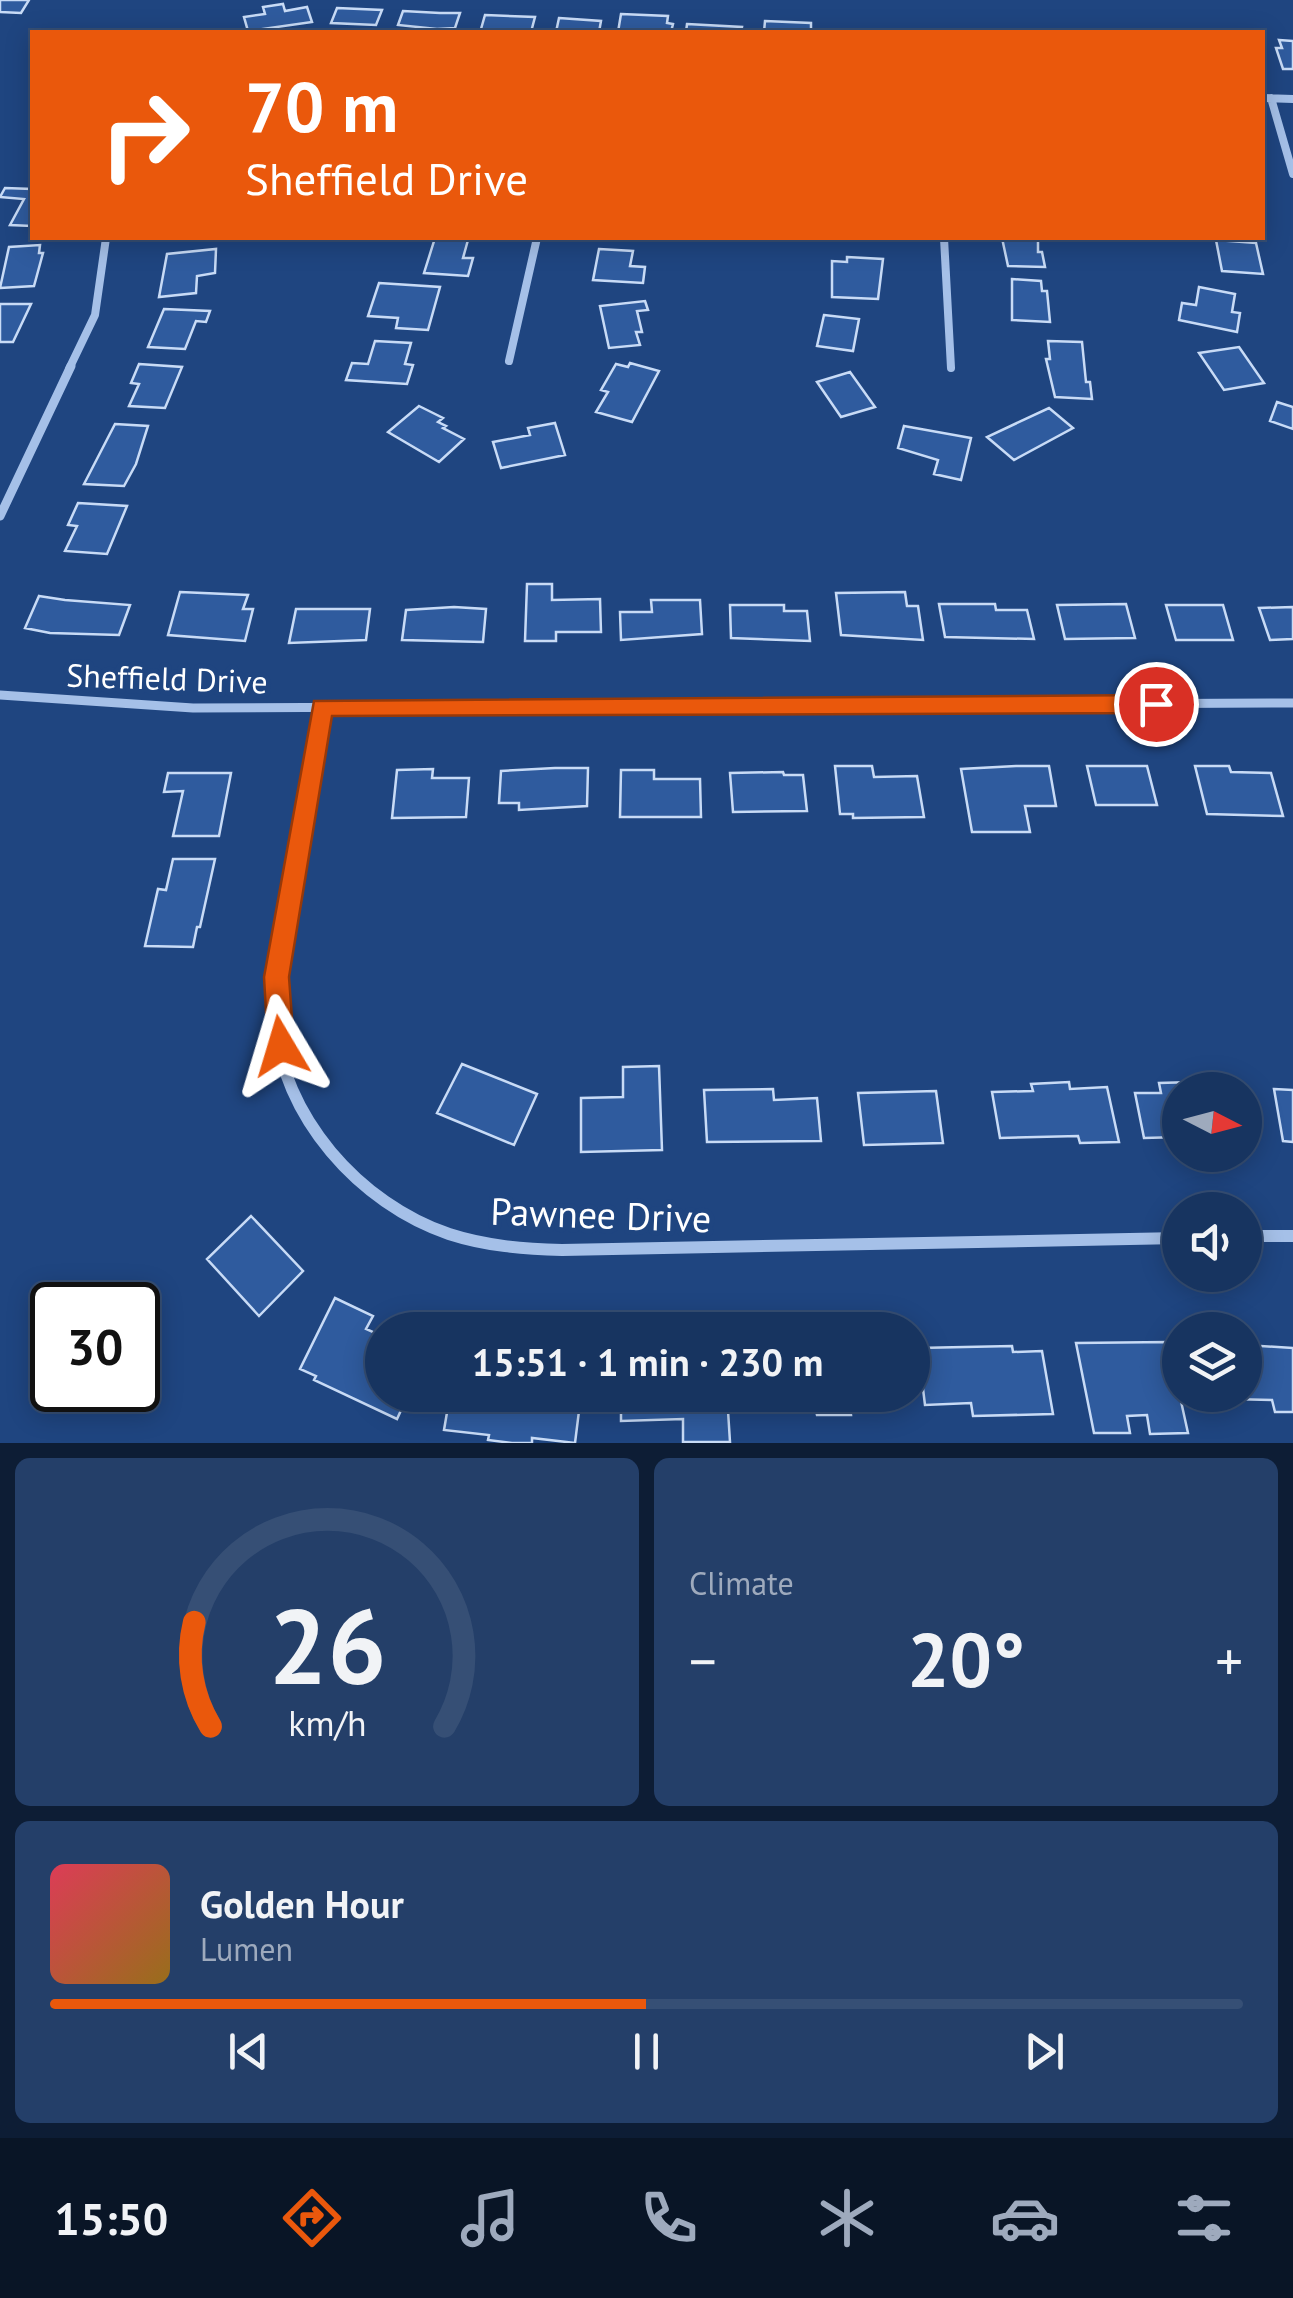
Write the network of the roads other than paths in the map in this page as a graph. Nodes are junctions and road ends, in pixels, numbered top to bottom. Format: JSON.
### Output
{"nodes":[{"id":1,"x":1267,"y":98,"type":"edge"},
{"id":2,"x":1293,"y":100,"type":"edge"},
{"id":3,"x":1293,"y":174,"type":"edge"},
{"id":4,"x":106,"y":240,"type":"edge"},
{"id":5,"x":537,"y":240,"type":"edge"},
{"id":6,"x":944,"y":240,"type":"edge"},
{"id":7,"x":509,"y":361,"type":"dead end"},
{"id":8,"x":951,"y":368,"type":"dead end"},
{"id":9,"x":0,"y":516,"type":"edge"},
{"id":10,"x":0,"y":694,"type":"edge"},
{"id":11,"x":1293,"y":703,"type":"edge"},
{"id":12,"x":322,"y":707,"type":"junction"},
{"id":13,"x":1262,"y":1236,"type":"edge"},
{"id":14,"x":1293,"y":1236,"type":"edge"},
{"id":15,"x":1162,"y":1239,"type":"edge"}],
"edges":[{"from":1,"to":2,"type":"street"},
{"from":1,"to":3,"type":"street"},
{"from":4,"to":9,"type":"street"},
{"from":5,"to":7,"type":"street"},
{"from":6,"to":8,"type":"street"},
{"from":10,"to":12,"type":"street","name":"Sheffield Drive"},
{"from":11,"to":12,"type":"street","name":"Sheffield Drive"},
{"from":12,"to":15,"type":"street","name":"Pawnee Drive"},
{"from":13,"to":14,"type":"street"}]}
